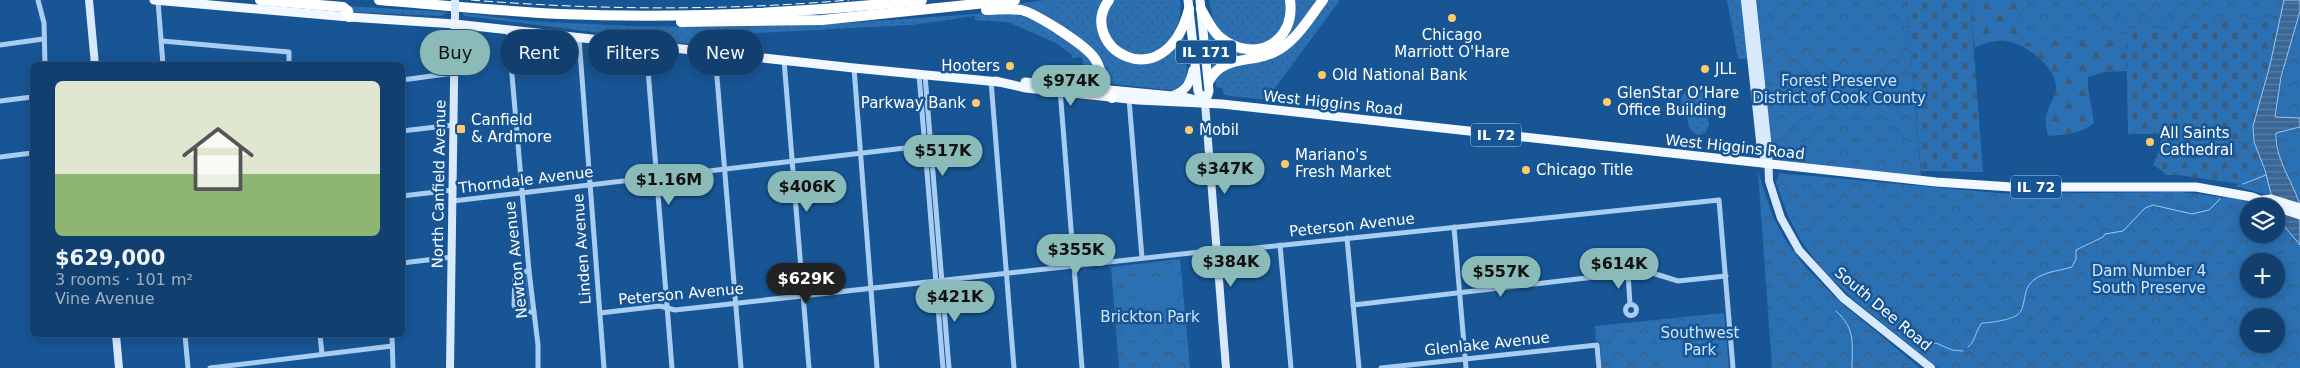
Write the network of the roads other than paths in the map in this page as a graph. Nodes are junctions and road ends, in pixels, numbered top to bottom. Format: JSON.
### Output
{"nodes":[{"id":1,"x":38,"y":0,"type":"edge"},
{"id":2,"x":89,"y":0,"type":"edge"},
{"id":3,"x":260,"y":0,"type":"edge"},
{"id":4,"x":379,"y":0,"type":"edge"},
{"id":5,"x":455,"y":0,"type":"edge"},
{"id":6,"x":922,"y":0,"type":"edge"},
{"id":7,"x":1015,"y":0,"type":"edge"},
{"id":8,"x":1109,"y":0,"type":"edge"},
{"id":9,"x":1290,"y":0,"type":"edge"},
{"id":10,"x":1323,"y":0,"type":"edge"},
{"id":11,"x":1745,"y":0,"type":"edge"},
{"id":12,"x":1752,"y":0,"type":"edge"},
{"id":13,"x":156,"y":1,"type":"edge"},
{"id":14,"x":1189,"y":4,"type":"edge"},
{"id":15,"x":1201,"y":4,"type":"edge"},
{"id":16,"x":930,"y":10,"type":"junction"},
{"id":17,"x":621,"y":15,"type":"junction"},
{"id":18,"x":349,"y":17,"type":"junction"},
{"id":19,"x":455,"y":24,"type":"junction"},
{"id":20,"x":508,"y":29,"type":"junction"},
{"id":21,"x":455,"y":30,"type":"edge"},
{"id":22,"x":579,"y":38,"type":"junction"},
{"id":23,"x":588,"y":39,"type":"edge"},
{"id":24,"x":43,"y":40,"type":"junction"},
{"id":25,"x":162,"y":41,"type":"junction"},
{"id":26,"x":0,"y":45,"type":"edge"},
{"id":27,"x":1194,"y":57,"type":"junction"},
{"id":28,"x":763,"y":58,"type":"edge"},
{"id":29,"x":784,"y":60,"type":"junction"},
{"id":30,"x":45,"y":62,"type":"edge"},
{"id":31,"x":94,"y":62,"type":"edge"},
{"id":32,"x":163,"y":62,"type":"edge"},
{"id":33,"x":289,"y":62,"type":"edge"},
{"id":34,"x":854,"y":68,"type":"junction"},
{"id":35,"x":1100,"y":70,"type":"junction"},
{"id":36,"x":439,"y":75,"type":"edge"},
{"id":37,"x":454,"y":75,"type":"edge"},
{"id":38,"x":649,"y":75,"type":"edge"},
{"id":39,"x":717,"y":75,"type":"edge"},
{"id":40,"x":922,"y":75,"type":"junction"},
{"id":41,"x":405,"y":80,"type":"edge"},
{"id":42,"x":993,"y":81,"type":"junction"},
{"id":43,"x":1209,"y":81,"type":"junction"},
{"id":44,"x":1060,"y":88,"type":"junction"},
{"id":45,"x":1091,"y":88,"type":"junction"},
{"id":46,"x":1109,"y":93,"type":"junction"},
{"id":47,"x":1170,"y":96,"type":"junction"},
{"id":48,"x":30,"y":97,"type":"edge"},
{"id":49,"x":1129,"y":99,"type":"junction"},
{"id":50,"x":0,"y":101,"type":"edge"},
{"id":51,"x":1206,"y":103,"type":"junction"},
{"id":52,"x":453,"y":125,"type":"junction"},
{"id":53,"x":405,"y":131,"type":"edge"},
{"id":54,"x":928,"y":146,"type":"junction"},
{"id":55,"x":30,"y":153,"type":"edge"},
{"id":56,"x":860,"y":153,"type":"junction"},
{"id":57,"x":0,"y":157,"type":"edge"},
{"id":58,"x":792,"y":161,"type":"junction"},
{"id":59,"x":1768,"y":165,"type":"junction"},
{"id":60,"x":725,"y":169,"type":"junction"},
{"id":61,"x":657,"y":176,"type":"junction"},
{"id":62,"x":590,"y":184,"type":"junction"},
{"id":63,"x":453,"y":190,"type":"junction"},
{"id":64,"x":522,"y":193,"type":"junction"},
{"id":65,"x":405,"y":196,"type":"edge"},
{"id":66,"x":2251,"y":198,"type":"edge"},
{"id":67,"x":453,"y":201,"type":"junction"},
{"id":68,"x":2285,"y":206,"type":"edge"},
{"id":69,"x":2300,"y":208,"type":"edge"},
{"id":70,"x":2285,"y":209,"type":"edge"},
{"id":71,"x":2300,"y":215,"type":"edge"},
{"id":72,"x":1454,"y":227,"type":"junction"},
{"id":73,"x":1347,"y":238,"type":"junction"},
{"id":74,"x":1280,"y":245,"type":"junction"},
{"id":75,"x":1217,"y":251,"type":"junction"},
{"id":76,"x":452,"y":256,"type":"junction"},
{"id":77,"x":1142,"y":258,"type":"junction"},
{"id":78,"x":405,"y":263,"type":"edge"},
{"id":79,"x":1074,"y":266,"type":"junction"},
{"id":80,"x":529,"y":271,"type":"junction"},
{"id":81,"x":1628,"y":273,"type":"junction"},
{"id":82,"x":1006,"y":274,"type":"junction"},
{"id":83,"x":1726,"y":276,"type":"junction"},
{"id":84,"x":939,"y":281,"type":"junction"},
{"id":85,"x":870,"y":288,"type":"junction"},
{"id":86,"x":1459,"y":292,"type":"junction"},
{"id":87,"x":803,"y":295,"type":"junction"},
{"id":88,"x":736,"y":302,"type":"junction"},
{"id":89,"x":1630,"y":304,"type":"dead end"},
{"id":90,"x":1353,"y":305,"type":"junction"},
{"id":91,"x":667,"y":308,"type":"junction"},
{"id":92,"x":534,"y":312,"type":"junction"},
{"id":93,"x":600,"y":313,"type":"junction"},
{"id":94,"x":116,"y":337,"type":"edge"},
{"id":95,"x":185,"y":337,"type":"edge"},
{"id":96,"x":320,"y":337,"type":"edge"},
{"id":97,"x":392,"y":337,"type":"edge"},
{"id":98,"x":392,"y":346,"type":"junction"},
{"id":99,"x":322,"y":354,"type":"junction"},
{"id":100,"x":1465,"y":359,"type":"junction"},
{"id":101,"x":119,"y":368,"type":"edge"},
{"id":102,"x":188,"y":368,"type":"edge"},
{"id":103,"x":210,"y":368,"type":"edge"},
{"id":104,"x":393,"y":368,"type":"edge"},
{"id":105,"x":450,"y":368,"type":"edge"},
{"id":106,"x":538,"y":368,"type":"edge"},
{"id":107,"x":604,"y":368,"type":"edge"},
{"id":108,"x":672,"y":368,"type":"edge"},
{"id":109,"x":741,"y":368,"type":"edge"},
{"id":110,"x":809,"y":368,"type":"edge"},
{"id":111,"x":877,"y":368,"type":"edge"},
{"id":112,"x":942,"y":368,"type":"edge"},
{"id":113,"x":949,"y":368,"type":"edge"},
{"id":114,"x":1014,"y":368,"type":"edge"},
{"id":115,"x":1082,"y":368,"type":"edge"},
{"id":116,"x":1226,"y":368,"type":"edge"},
{"id":117,"x":1291,"y":368,"type":"edge"},
{"id":118,"x":1359,"y":368,"type":"edge"},
{"id":119,"x":1381,"y":368,"type":"edge"},
{"id":120,"x":1466,"y":368,"type":"edge"},
{"id":121,"x":1598,"y":368,"type":"edge"},
{"id":122,"x":1733,"y":368,"type":"edge"},
{"id":123,"x":1931,"y":368,"type":"edge"}],
"edges":[{"from":1,"to":24,"type":"street"},
{"from":2,"to":31,"type":"street"},
{"from":3,"to":18,"type":"highway"},
{"from":4,"to":17,"type":"highway"},
{"from":5,"to":19,"type":"street","name":"North Canfield Avenue","bridge":true},
{"from":6,"to":17,"type":"highway"},
{"from":7,"to":16,"type":"highway"},
{"from":8,"to":14,"type":"highway"},
{"from":9,"to":15,"type":"highway"},
{"from":10,"to":43,"type":"highway"},
{"from":11,"to":59,"type":"street"},
{"from":12,"to":59,"type":"street"},
{"from":13,"to":18,"type":"main road","name":"West Higgins Road","number":"IL 72"},
{"from":13,"to":25,"type":"street"},
{"from":14,"to":27,"type":"main road","number":"IL 171"},
{"from":15,"to":43,"type":"main road","number":"IL 171"},
{"from":16,"to":17,"type":"highway"},
{"from":16,"to":35,"type":"highway"},
{"from":18,"to":19,"type":"main road","name":"West Higgins Road","number":"IL 72"},
{"from":19,"to":20,"type":"main road","name":"West Higgins Road","number":"IL 72"},
{"from":19,"to":21,"type":"street","name":"North Canfield Avenue"},
{"from":20,"to":22,"type":"main road","name":"West Higgins Road","number":"IL 72"},
{"from":20,"to":64,"type":"street","name":"Newton Avenue"},
{"from":22,"to":23,"type":"main road","name":"West Higgins Road","number":"IL 72"},
{"from":22,"to":62,"type":"street","name":"Linden Avenue"},
{"from":24,"to":26,"type":"street"},
{"from":24,"to":30,"type":"street"},
{"from":25,"to":32,"type":"street"},
{"from":25,"to":33,"type":"street"},
{"from":27,"to":47,"type":"main road"},
{"from":27,"to":51,"type":"main road","number":"IL 171"},
{"from":28,"to":29,"type":"main road","name":"West Higgins Road","number":"IL 72"},
{"from":29,"to":34,"type":"main road","name":"West Higgins Road","number":"IL 72"},
{"from":29,"to":58,"type":"street"},
{"from":34,"to":40,"type":"main road","name":"West Higgins Road","number":"IL 72"},
{"from":34,"to":56,"type":"street"},
{"from":35,"to":45,"type":"highway"},
{"from":35,"to":46,"type":"highway"},
{"from":36,"to":41,"type":"street"},
{"from":37,"to":52,"type":"street","name":"North Canfield Avenue"},
{"from":38,"to":61,"type":"street"},
{"from":39,"to":60,"type":"street"},
{"from":40,"to":42,"type":"main road","name":"West Higgins Road","number":"IL 72"},
{"from":40,"to":54,"type":"street"},
{"from":42,"to":44,"type":"main road","name":"West Higgins Road","number":"IL 72"},
{"from":42,"to":82,"type":"street"},
{"from":43,"to":51,"type":"main road","number":"IL 171"},
{"from":44,"to":45,"type":"main road","name":"West Higgins Road","number":"IL 72"},
{"from":44,"to":46,"type":"main road","name":"West Higgins Road"},
{"from":44,"to":79,"type":"street"},
{"from":45,"to":46,"type":"main road","name":"West Higgins Road","number":"IL 72"},
{"from":46,"to":47,"type":"main road","name":"West Higgins Road","number":"IL 72"},
{"from":46,"to":49,"type":"main road","name":"West Higgins Road"},
{"from":47,"to":51,"type":"main road","name":"West Higgins Road","number":"IL 72"},
{"from":48,"to":50,"type":"street"},
{"from":49,"to":51,"type":"main road","name":"West Higgins Road"},
{"from":49,"to":77,"type":"street"},
{"from":51,"to":59,"type":"main road","name":"West Higgins Road","number":"IL 72"},
{"from":51,"to":75,"type":"street"},
{"from":52,"to":53,"type":"street"},
{"from":52,"to":63,"type":"street","name":"North Canfield Avenue"},
{"from":54,"to":56,"type":"street","name":"Thorndale Avenue"},
{"from":54,"to":84,"type":"street"},
{"from":55,"to":57,"type":"street"},
{"from":56,"to":58,"type":"street","name":"Thorndale Avenue"},
{"from":56,"to":85,"type":"street"},
{"from":58,"to":60,"type":"street","name":"Thorndale Avenue"},
{"from":58,"to":87,"type":"street"},
{"from":59,"to":66,"type":"main road","name":"West Higgins Road","number":"IL 72"},
{"from":59,"to":123,"type":"street","name":"South Dee Road"},
{"from":60,"to":61,"type":"street","name":"Thorndale Avenue"},
{"from":60,"to":88,"type":"street"},
{"from":61,"to":62,"type":"street","name":"Thorndale Avenue"},
{"from":61,"to":91,"type":"street"},
{"from":62,"to":64,"type":"street","name":"Thorndale Avenue"},
{"from":62,"to":93,"type":"street","name":"Linden Avenue"},
{"from":63,"to":65,"type":"street"},
{"from":63,"to":67,"type":"street","name":"North Canfield Avenue"},
{"from":64,"to":67,"type":"street","name":"Thorndale Avenue"},
{"from":64,"to":80,"type":"street","name":"Newton Avenue"},
{"from":67,"to":76,"type":"street","name":"North Canfield Avenue"},
{"from":68,"to":69,"type":"main road","name":"West Higgins Road","number":"IL 72"},
{"from":70,"to":71,"type":"main road","name":"West Higgins Road","number":"IL 72"},
{"from":72,"to":73,"type":"street","name":"Peterson Avenue"},
{"from":72,"to":83,"type":"street","name":"Peterson Avenue"},
{"from":72,"to":86,"type":"street"},
{"from":73,"to":74,"type":"street","name":"Peterson Avenue"},
{"from":73,"to":90,"type":"street"},
{"from":74,"to":75,"type":"street","name":"Peterson Avenue"},
{"from":74,"to":117,"type":"street"},
{"from":75,"to":77,"type":"street","name":"Peterson Avenue"},
{"from":75,"to":116,"type":"street"},
{"from":76,"to":78,"type":"street"},
{"from":76,"to":105,"type":"street","name":"North Canfield Avenue"},
{"from":77,"to":79,"type":"street","name":"Peterson Avenue"},
{"from":79,"to":82,"type":"street","name":"Peterson Avenue"},
{"from":79,"to":115,"type":"street"},
{"from":80,"to":92,"type":"street","name":"Newton Avenue"},
{"from":80,"to":92,"type":"street"},
{"from":81,"to":83,"type":"street"},
{"from":81,"to":86,"type":"street"},
{"from":81,"to":89,"type":"street"},
{"from":82,"to":84,"type":"street","name":"Peterson Avenue"},
{"from":82,"to":114,"type":"street"},
{"from":83,"to":122,"type":"street"},
{"from":84,"to":85,"type":"street","name":"Peterson Avenue"},
{"from":84,"to":112,"type":"street"},
{"from":84,"to":113,"type":"street"},
{"from":85,"to":87,"type":"street","name":"Peterson Avenue"},
{"from":85,"to":111,"type":"street"},
{"from":86,"to":90,"type":"street"},
{"from":86,"to":100,"type":"street"},
{"from":87,"to":88,"type":"street","name":"Peterson Avenue"},
{"from":87,"to":110,"type":"street"},
{"from":88,"to":91,"type":"street","name":"Peterson Avenue"},
{"from":88,"to":109,"type":"street"},
{"from":90,"to":118,"type":"street"},
{"from":91,"to":93,"type":"street","name":"Peterson Avenue"},
{"from":91,"to":108,"type":"street"},
{"from":92,"to":106,"type":"street","name":"Newton Avenue"},
{"from":93,"to":107,"type":"street","name":"Linden Avenue"},
{"from":94,"to":101,"type":"street"},
{"from":95,"to":102,"type":"street"},
{"from":96,"to":99,"type":"street"},
{"from":97,"to":98,"type":"street"},
{"from":98,"to":99,"type":"street"},
{"from":98,"to":104,"type":"street"},
{"from":99,"to":103,"type":"street"},
{"from":100,"to":119,"type":"street","name":"Glenlake Avenue"},
{"from":100,"to":120,"type":"street"},
{"from":100,"to":121,"type":"street","name":"Glenlake Avenue"}]}
